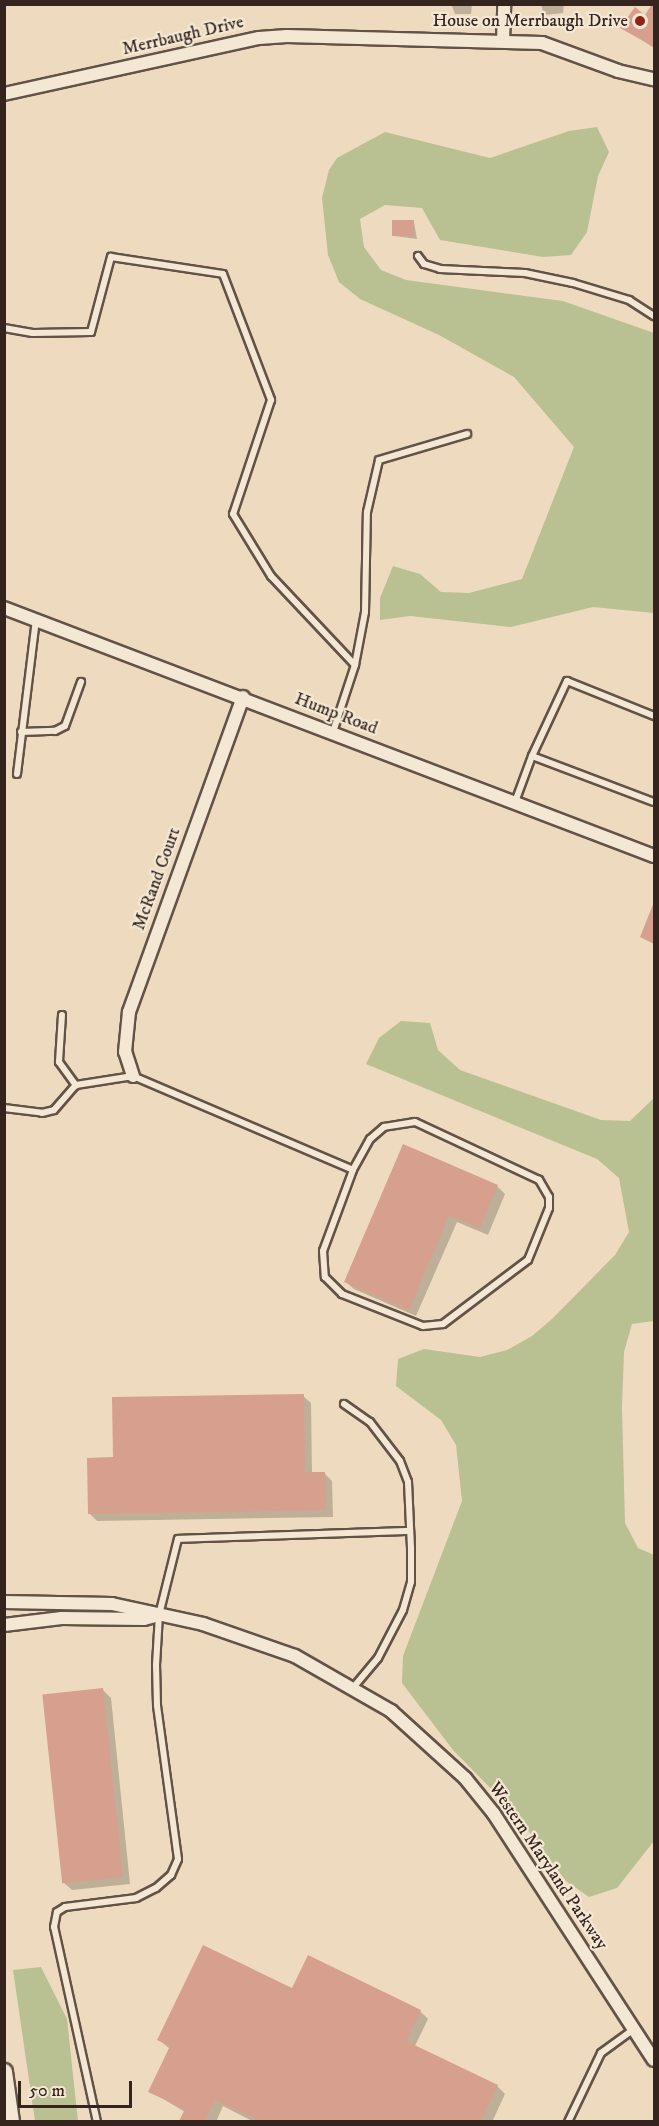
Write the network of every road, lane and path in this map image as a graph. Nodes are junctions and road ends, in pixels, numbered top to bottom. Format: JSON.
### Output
{"nodes":[{"id":1,"x":504,"y":4,"type":"edge"},
{"id":2,"x":503,"y":40,"type":"junction"},
{"id":3,"x":654,"y":79,"type":"edge"},
{"id":4,"x":4,"y":94,"type":"edge"},
{"id":5,"x":418,"y":256,"type":"dead end"},
{"id":6,"x":654,"y":316,"type":"edge"},
{"id":7,"x":4,"y":328,"type":"edge"},
{"id":8,"x":467,"y":434,"type":"dead end"},
{"id":9,"x":4,"y":608,"type":"edge"},
{"id":10,"x":36,"y":620,"type":"junction"},
{"id":11,"x":355,"y":665,"type":"junction"},
{"id":12,"x":81,"y":682,"type":"dead end"},
{"id":13,"x":243,"y":697,"type":"junction"},
{"id":14,"x":654,"y":716,"type":"edge"},
{"id":15,"x":21,"y":732,"type":"junction"},
{"id":16,"x":333,"y":732,"type":"junction"},
{"id":17,"x":532,"y":756,"type":"junction"},
{"id":18,"x":17,"y":774,"type":"dead end"},
{"id":19,"x":515,"y":802,"type":"junction"},
{"id":20,"x":654,"y":802,"type":"edge"},
{"id":21,"x":654,"y":856,"type":"edge"},
{"id":22,"x":62,"y":1015,"type":"dead end"},
{"id":23,"x":133,"y":1076,"type":"junction"},
{"id":24,"x":76,"y":1084,"type":"junction"},
{"id":25,"x":4,"y":1108,"type":"edge"},
{"id":26,"x":353,"y":1170,"type":"junction"},
{"id":27,"x":344,"y":1404,"type":"dead end"},
{"id":28,"x":410,"y":1532,"type":"junction"},
{"id":29,"x":4,"y":1602,"type":"edge"},
{"id":30,"x":159,"y":1615,"type":"junction"},
{"id":31,"x":4,"y":1625,"type":"edge"},
{"id":32,"x":354,"y":1687,"type":"junction"},
{"id":33,"x":634,"y":2028,"type":"junction"},
{"id":34,"x":654,"y":2060,"type":"edge"},
{"id":35,"x":4,"y":2072,"type":"edge"},
{"id":36,"x":11,"y":2121,"type":"edge"},
{"id":37,"x":97,"y":2121,"type":"edge"},
{"id":38,"x":568,"y":2121,"type":"edge"}],
"edges":[{"from":1,"to":2,"type":"street"},
{"from":2,"to":3,"type":"street","name":"Merrbaugh Drive"},
{"from":2,"to":4,"type":"street","name":"Merrbaugh Drive"},
{"from":5,"to":6,"type":"lane"},
{"from":7,"to":11,"type":"lane"},
{"from":8,"to":11,"type":"lane"},
{"from":9,"to":10,"type":"street","name":"Hump Road"},
{"from":10,"to":13,"type":"street","name":"Hump Road"},
{"from":10,"to":15,"type":"lane"},
{"from":11,"to":16,"type":"lane"},
{"from":12,"to":15,"type":"lane"},
{"from":13,"to":16,"type":"street","name":"Hump Road"},
{"from":13,"to":23,"type":"street","name":"McRand Court"},
{"from":14,"to":17,"type":"lane"},
{"from":15,"to":18,"type":"lane"},
{"from":16,"to":19,"type":"street","name":"Hump Road"},
{"from":17,"to":19,"type":"lane"},
{"from":17,"to":20,"type":"lane"},
{"from":19,"to":21,"type":"street","name":"Hump Road"},
{"from":22,"to":24,"type":"lane"},
{"from":23,"to":24,"type":"lane"},
{"from":23,"to":26,"type":"lane"},
{"from":24,"to":25,"type":"lane"},
{"from":26,"to":26,"type":"lane"},
{"from":27,"to":28,"type":"lane"},
{"from":28,"to":30,"type":"lane"},
{"from":28,"to":32,"type":"lane"},
{"from":29,"to":30,"type":"street","name":"Western Maryland Parkway"},
{"from":30,"to":31,"type":"street","name":"Western Maryland Parkway"},
{"from":30,"to":32,"type":"street","name":"Western Maryland Parkway"},
{"from":30,"to":37,"type":"lane"},
{"from":32,"to":33,"type":"street","name":"Western Maryland Parkway"},
{"from":33,"to":34,"type":"street","name":"Western Maryland Parkway"},
{"from":33,"to":38,"type":"lane"},
{"from":35,"to":36,"type":"main road"}]}
